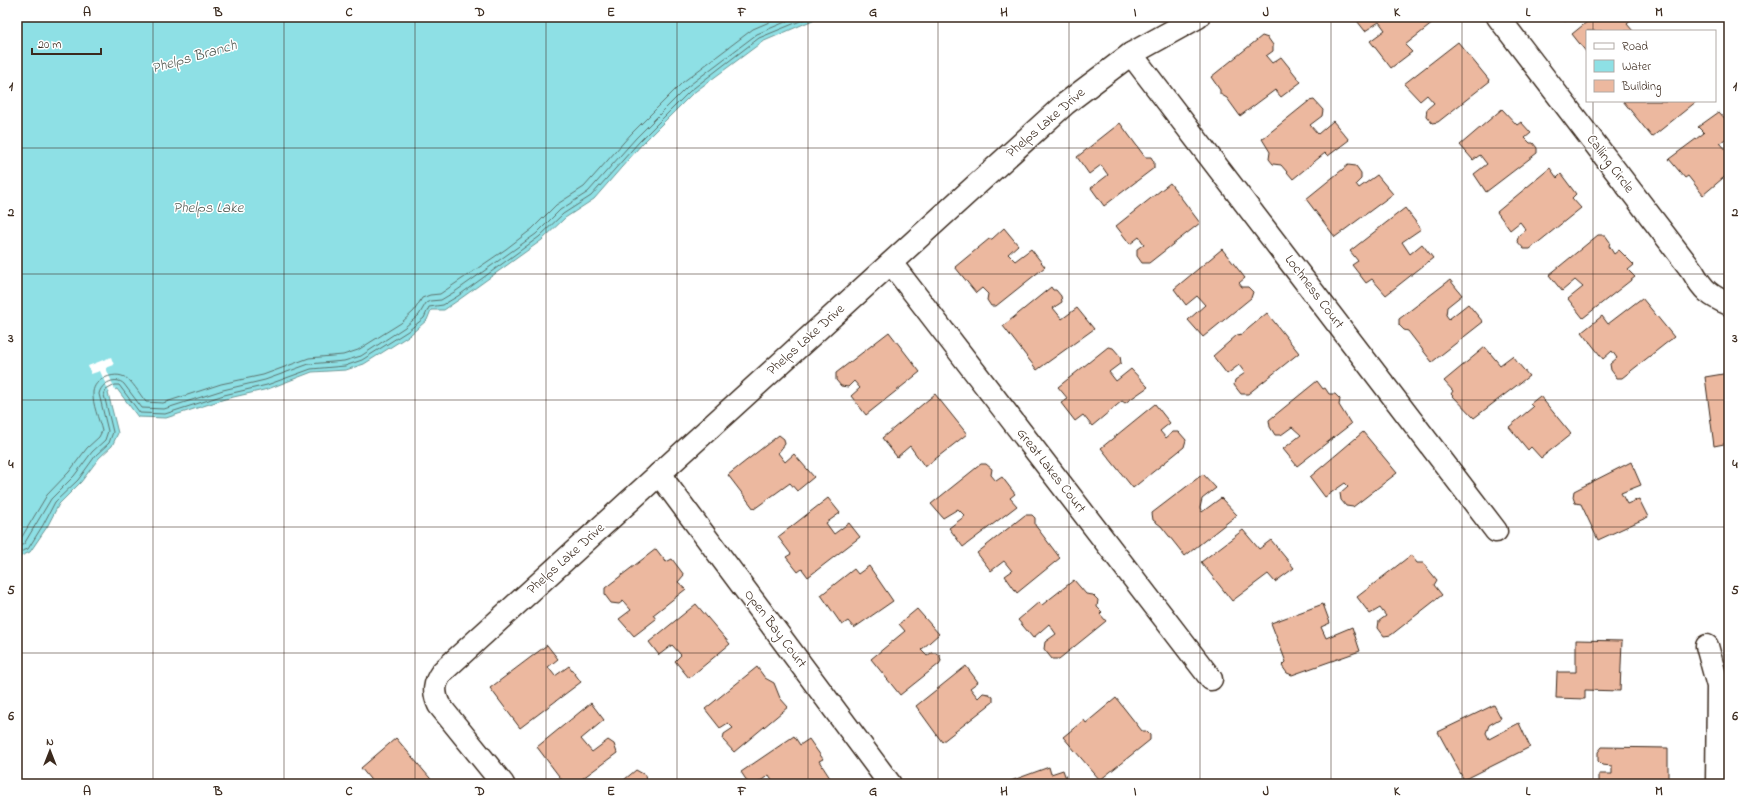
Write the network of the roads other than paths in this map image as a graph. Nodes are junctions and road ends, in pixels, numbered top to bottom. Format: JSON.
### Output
{"nodes":[{"id":1,"x":1198,"y":17,"type":"edge"},
{"id":2,"x":1498,"y":17,"type":"edge"},
{"id":3,"x":1131,"y":54,"type":"junction"},
{"id":4,"x":890,"y":263,"type":"junction"},
{"id":5,"x":1729,"y":304,"type":"edge"},
{"id":6,"x":659,"y":474,"type":"junction"},
{"id":7,"x":1496,"y":531,"type":"dead end"},
{"id":8,"x":1707,"y":646,"type":"dead end"},
{"id":9,"x":1211,"y":679,"type":"dead end"},
{"id":10,"x":503,"y":784,"type":"edge"},
{"id":11,"x":890,"y":784,"type":"edge"},
{"id":12,"x":1717,"y":784,"type":"edge"}],
"edges":[{"from":1,"to":3,"type":"street","name":"Phelps Lake Drive"},
{"from":2,"to":5,"type":"street","name":"Calling Circle"},
{"from":3,"to":4,"type":"street","name":"Phelps Lake Drive"},
{"from":3,"to":7,"type":"street","name":"Lochness Court"},
{"from":4,"to":6,"type":"street","name":"Phelps Lake Drive"},
{"from":4,"to":9,"type":"street","name":"Great Lakes Court"},
{"from":6,"to":10,"type":"street","name":"Phelps Lake Drive"},
{"from":6,"to":11,"type":"street","name":"Open Bay Court"},
{"from":8,"to":12,"type":"street"}]}
